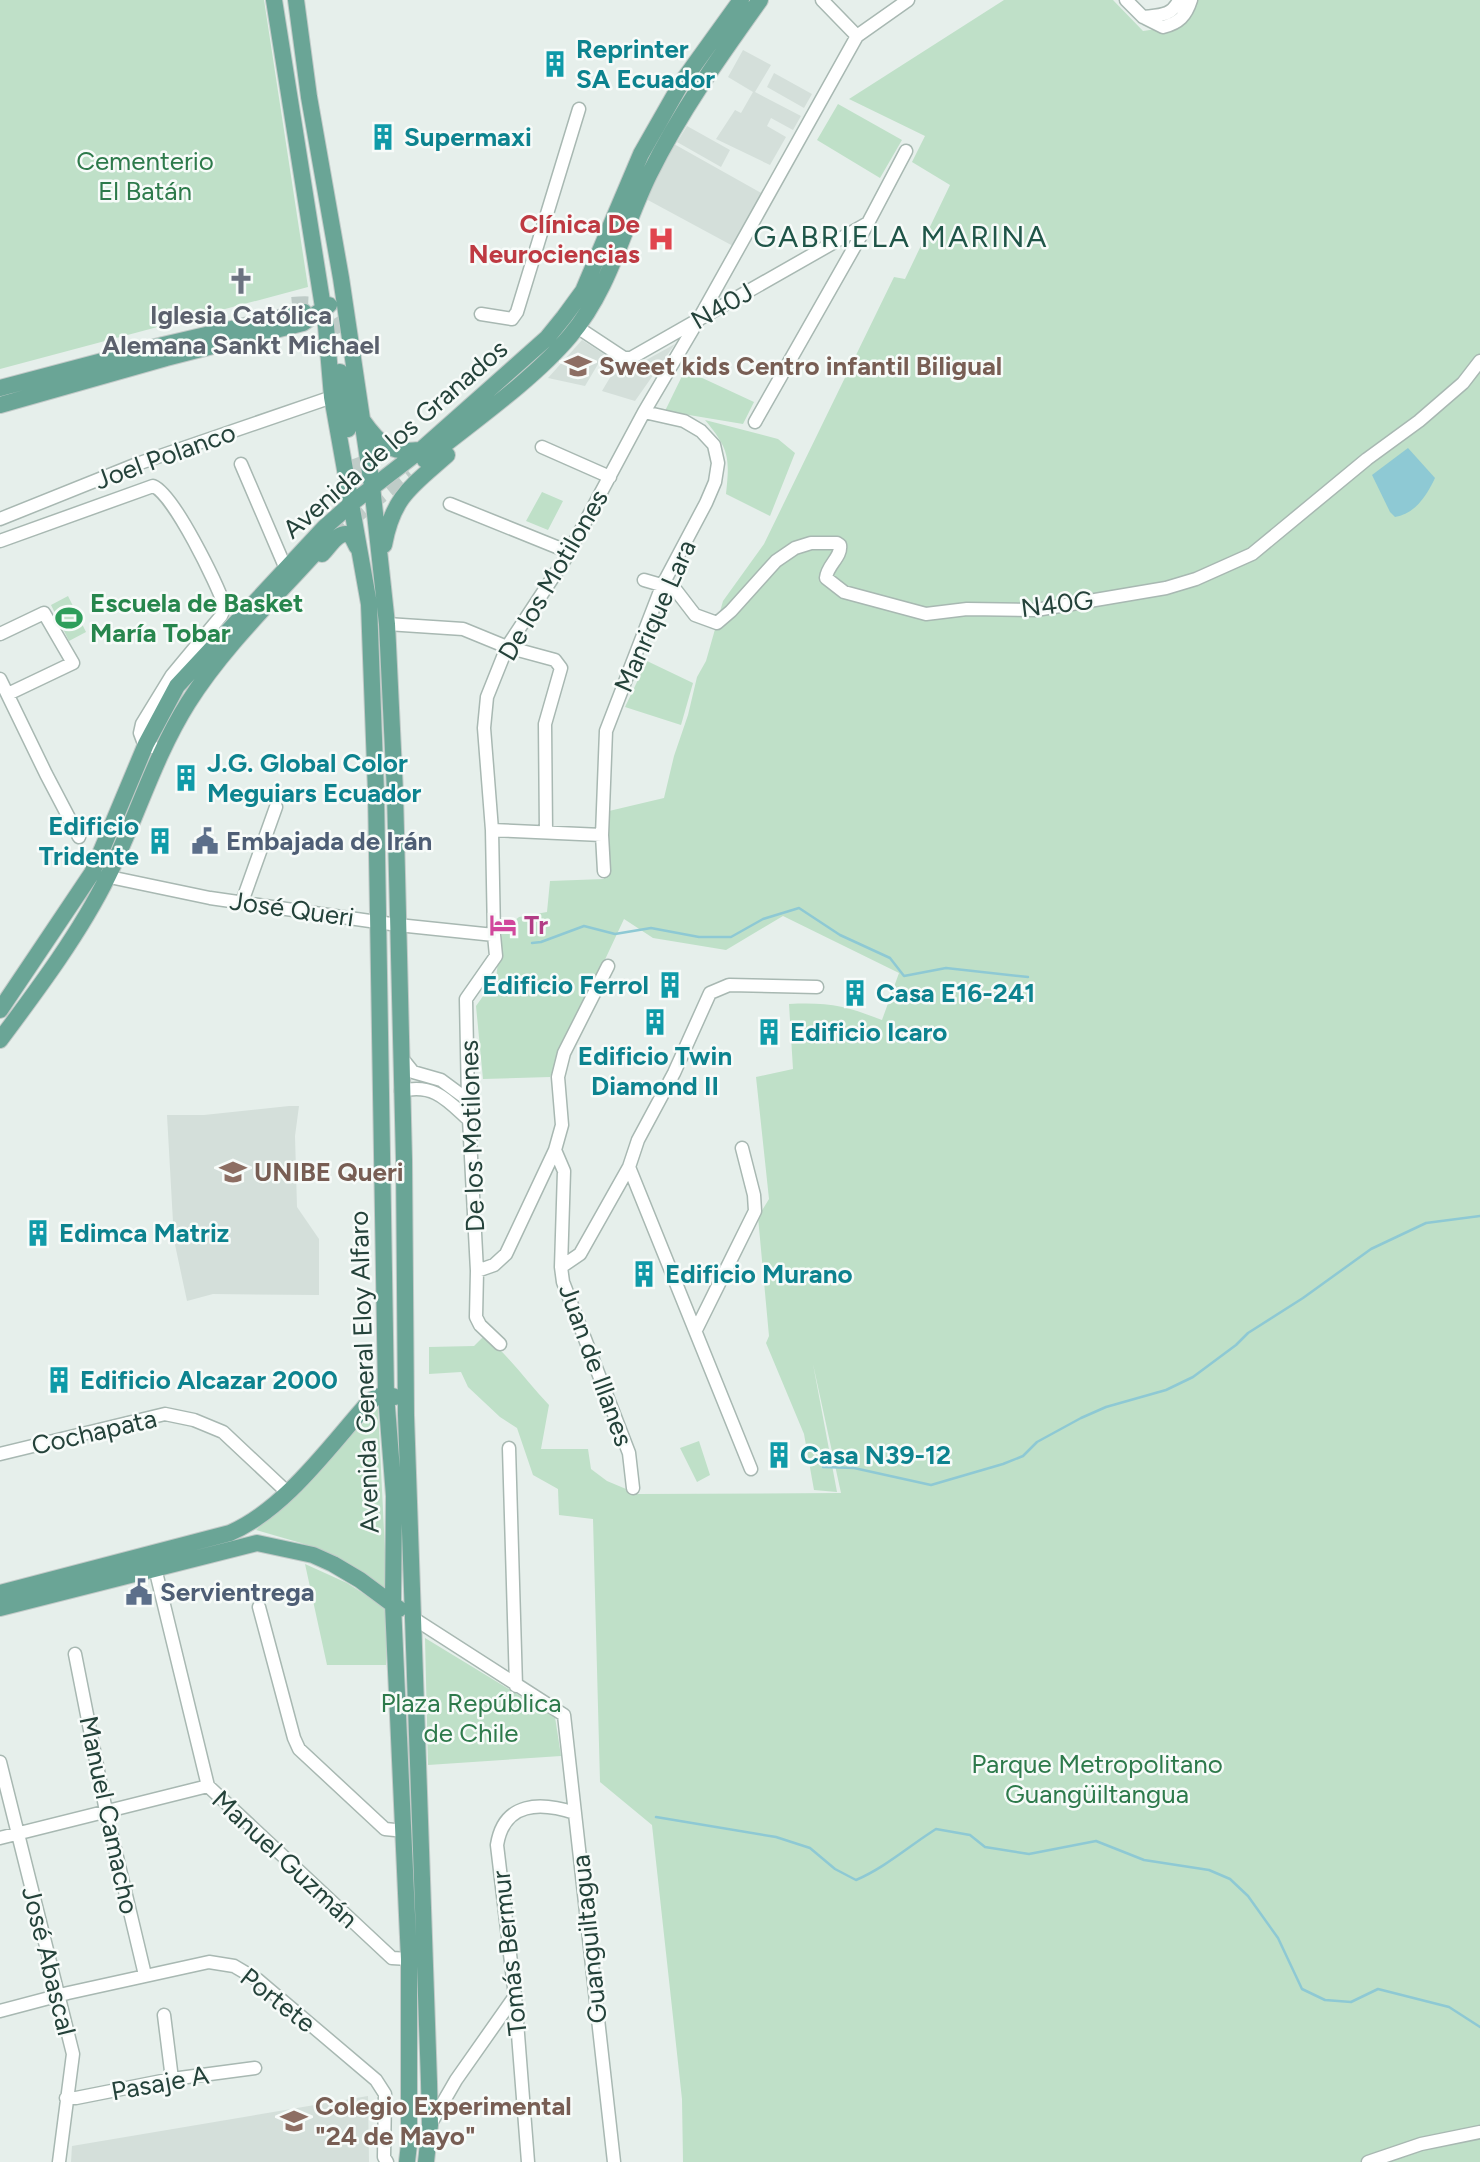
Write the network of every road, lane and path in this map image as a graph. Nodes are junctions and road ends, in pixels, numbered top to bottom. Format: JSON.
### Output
{"nodes":[{"id":1,"x":274,"y":0,"type":"edge"},
{"id":2,"x":296,"y":0,"type":"edge"},
{"id":3,"x":741,"y":0,"type":"edge"},
{"id":4,"x":760,"y":0,"type":"edge"},
{"id":5,"x":822,"y":0,"type":"edge"},
{"id":6,"x":1126,"y":0,"type":"edge"},
{"id":7,"x":1179,"y":0,"type":"edge"},
{"id":8,"x":1191,"y":0,"type":"edge"},
{"id":9,"x":904,"y":1,"type":"edge"},
{"id":10,"x":1143,"y":17,"type":"junction"},
{"id":11,"x":857,"y":36,"type":"junction"},
{"id":12,"x":309,"y":97,"type":"junction"},
{"id":13,"x":289,"y":100,"type":"junction"},
{"id":14,"x":579,"y":109,"type":"dead end"},
{"id":15,"x":906,"y":151,"type":"dead end"},
{"id":16,"x":868,"y":223,"type":"junction"},
{"id":17,"x":341,"y":278,"type":"junction"},
{"id":18,"x":292,"y":305,"type":"tunnel mouth"},
{"id":19,"x":323,"y":309,"type":"junction"},
{"id":20,"x":481,"y":314,"type":"dead end"},
{"id":21,"x":700,"y":317,"type":"junction"},
{"id":22,"x":326,"y":326,"type":"junction"},
{"id":23,"x":574,"y":331,"type":"junction"},
{"id":24,"x":343,"y":340,"type":"tunnel mouth"},
{"id":25,"x":163,"y":345,"type":"junction"},
{"id":26,"x":1480,"y":360,"type":"edge"},
{"id":27,"x":0,"y":388,"type":"edge"},
{"id":28,"x":332,"y":397,"type":"junction"},
{"id":29,"x":0,"y":405,"type":"edge"},
{"id":30,"x":644,"y":412,"type":"junction"},
{"id":31,"x":362,"y":420,"type":"junction"},
{"id":32,"x":755,"y":422,"type":"dead end"},
{"id":33,"x":542,"y":447,"type":"dead end"},
{"id":34,"x":422,"y":449,"type":"junction"},
{"id":35,"x":353,"y":458,"type":"tunnel mouth"},
{"id":36,"x":241,"y":464,"type":"dead end"},
{"id":37,"x":370,"y":469,"type":"junction"},
{"id":38,"x":410,"y":472,"type":"tunnel mouth"},
{"id":39,"x":610,"y":477,"type":"junction"},
{"id":40,"x":372,"y":486,"type":"junction"},
{"id":41,"x":352,"y":503,"type":"junction"},
{"id":42,"x":450,"y":504,"type":"dead end"},
{"id":43,"x":0,"y":519,"type":"edge"},
{"id":44,"x":332,"y":532,"type":"junction"},
{"id":45,"x":0,"y":541,"type":"edge"},
{"id":46,"x":569,"y":552,"type":"junction"},
{"id":47,"x":362,"y":555,"type":"junction"},
{"id":48,"x":286,"y":569,"type":"junction"},
{"id":49,"x":382,"y":569,"type":"junction"},
{"id":50,"x":644,"y":580,"type":"dead end"},
{"id":51,"x":662,"y":586,"type":"junction"},
{"id":52,"x":387,"y":624,"type":"junction"},
{"id":53,"x":0,"y":634,"type":"edge"},
{"id":54,"x":507,"y":647,"type":"junction"},
{"id":55,"x":0,"y":678,"type":"edge"},
{"id":56,"x":8,"y":694,"type":"junction"},
{"id":57,"x":146,"y":744,"type":"junction"},
{"id":58,"x":163,"y":751,"type":"junction"},
{"id":59,"x":395,"y":792,"type":"junction"},
{"id":60,"x":376,"y":793,"type":"junction"},
{"id":61,"x":276,"y":807,"type":"dead end"},
{"id":62,"x":492,"y":830,"type":"junction"},
{"id":63,"x":546,"y":832,"type":"junction"},
{"id":64,"x":602,"y":835,"type":"junction"},
{"id":65,"x":79,"y":838,"type":"dead end"},
{"id":66,"x":604,"y":871,"type":"dead end"},
{"id":67,"x":100,"y":875,"type":"junction"},
{"id":68,"x":242,"y":902,"type":"junction"},
{"id":69,"x":378,"y":920,"type":"junction"},
{"id":70,"x":398,"y":925,"type":"junction"},
{"id":71,"x":494,"y":935,"type":"junction"},
{"id":72,"x":608,"y":966,"type":"dead end"},
{"id":73,"x":817,"y":987,"type":"dead end"},
{"id":74,"x":0,"y":1010,"type":"edge"},
{"id":75,"x":0,"y":1040,"type":"edge"},
{"id":76,"x":401,"y":1057,"type":"junction"},
{"id":77,"x":401,"y":1091,"type":"junction"},
{"id":78,"x":468,"y":1100,"type":"junction"},
{"id":79,"x":469,"y":1120,"type":"junction"},
{"id":80,"x":741,"y":1148,"type":"dead end"},
{"id":81,"x":555,"y":1150,"type":"junction"},
{"id":82,"x":629,"y":1167,"type":"junction"},
{"id":83,"x":561,"y":1267,"type":"junction"},
{"id":84,"x":477,"y":1271,"type":"junction"},
{"id":85,"x":696,"y":1330,"type":"junction"},
{"id":86,"x":500,"y":1345,"type":"dead end"},
{"id":87,"x":386,"y":1394,"type":"junction"},
{"id":88,"x":406,"y":1415,"type":"junction"},
{"id":89,"x":509,"y":1448,"type":"dead end"},
{"id":90,"x":0,"y":1454,"type":"edge"},
{"id":91,"x":751,"y":1469,"type":"dead end"},
{"id":92,"x":633,"y":1488,"type":"dead end"},
{"id":93,"x":288,"y":1493,"type":"junction"},
{"id":94,"x":251,"y":1524,"type":"junction"},
{"id":95,"x":231,"y":1541,"type":"junction"},
{"id":96,"x":257,"y":1543,"type":"junction"},
{"id":97,"x":155,"y":1568,"type":"junction"},
{"id":98,"x":0,"y":1593,"type":"edge"},
{"id":99,"x":393,"y":1605,"type":"junction"},
{"id":100,"x":258,"y":1607,"type":"dead end"},
{"id":101,"x":0,"y":1608,"type":"edge"},
{"id":102,"x":413,"y":1618,"type":"junction"},
{"id":103,"x":75,"y":1654,"type":"dead end"},
{"id":104,"x":516,"y":1686,"type":"junction"},
{"id":105,"x":0,"y":1762,"type":"edge"},
{"id":106,"x":208,"y":1786,"type":"junction"},
{"id":107,"x":106,"y":1811,"type":"junction"},
{"id":108,"x":575,"y":1813,"type":"junction"},
{"id":109,"x":404,"y":1831,"type":"junction"},
{"id":110,"x":17,"y":1834,"type":"junction"},
{"id":111,"x":0,"y":1838,"type":"edge"},
{"id":112,"x":409,"y":1959,"type":"junction"},
{"id":113,"x":145,"y":1975,"type":"junction"},
{"id":114,"x":59,"y":1995,"type":"junction"},
{"id":115,"x":515,"y":1996,"type":"junction"},
{"id":116,"x":0,"y":2011,"type":"edge"},
{"id":117,"x":164,"y":2015,"type":"dead end"},
{"id":118,"x":255,"y":2068,"type":"dead end"},
{"id":119,"x":172,"y":2079,"type":"junction"},
{"id":120,"x":456,"y":2080,"type":"junction"},
{"id":121,"x":429,"y":2082,"type":"junction"},
{"id":122,"x":66,"y":2098,"type":"junction"},
{"id":123,"x":430,"y":2125,"type":"junction"},
{"id":124,"x":1480,"y":2132,"type":"edge"},
{"id":125,"x":59,"y":2162,"type":"edge"},
{"id":126,"x":387,"y":2162,"type":"edge"},
{"id":127,"x":407,"y":2162,"type":"edge"},
{"id":128,"x":426,"y":2162,"type":"edge"},
{"id":129,"x":528,"y":2162,"type":"edge"},
{"id":130,"x":614,"y":2162,"type":"edge"},
{"id":131,"x":1368,"y":2162,"type":"edge"}],
"edges":[{"from":1,"to":13,"type":"main road","name":"Avenida General Eloy Alfaro"},
{"from":2,"to":12,"type":"main road","name":"Avenida General Eloy Alfaro"},
{"from":3,"to":34,"type":"main road","name":"Avenida de los Granados"},
{"from":4,"to":23,"type":"main road","name":"Avenida de los Granados"},
{"from":5,"to":11,"type":"street"},
{"from":6,"to":10,"type":"street"},
{"from":7,"to":10,"type":"street"},
{"from":8,"to":10,"type":"street"},
{"from":9,"to":11,"type":"street","name":"De los Motilones"},
{"from":11,"to":21,"type":"street","name":"De los Motilones"},
{"from":12,"to":13,"type":"main road"},
{"from":12,"to":17,"type":"main road","name":"Avenida General Eloy Alfaro"},
{"from":13,"to":19,"type":"main road","name":"Avenida General Eloy Alfaro"},
{"from":14,"to":20,"type":"street"},
{"from":15,"to":16,"type":"street"},
{"from":16,"to":21,"type":"street","name":"N40J"},
{"from":16,"to":32,"type":"street"},
{"from":17,"to":19,"type":"main road"},
{"from":17,"to":31,"type":"main road","name":"Avenida General Eloy Alfaro"},
{"from":18,"to":25,"type":"main road"},
{"from":19,"to":22,"type":"main road","name":"Avenida General Eloy Alfaro"},
{"from":19,"to":25,"type":"main road"},
{"from":19,"to":29,"type":"main road"},
{"from":21,"to":23,"type":"street","name":"N40J"},
{"from":21,"to":30,"type":"street","name":"De los Motilones"},
{"from":22,"to":28,"type":"main road","name":"Avenida General Eloy Alfaro"},
{"from":22,"to":35,"type":"main road"},
{"from":23,"to":38,"type":"main road","name":"Avenida de los Granados"},
{"from":23,"to":49,"type":"main road"},
{"from":24,"to":37,"type":"main road"},
{"from":25,"to":27,"type":"main road"},
{"from":26,"to":51,"type":"street","name":"N40G"},
{"from":28,"to":41,"type":"main road","name":"Avenida General Eloy Alfaro"},
{"from":28,"to":43,"type":"street","name":"Joel Polanco"},
{"from":30,"to":39,"type":"street","name":"De los Motilones"},
{"from":30,"to":51,"type":"street","name":"Manrique Lara"},
{"from":31,"to":34,"type":"main road"},
{"from":31,"to":37,"type":"main road","name":"Avenida General Eloy Alfaro"},
{"from":33,"to":39,"type":"street"},
{"from":34,"to":40,"type":"main road","name":"Avenida de los Granados"},
{"from":36,"to":48,"type":"street"},
{"from":37,"to":40,"type":"main road","name":"Avenida General Eloy Alfaro"},
{"from":39,"to":46,"type":"street","name":"De los Motilones"},
{"from":40,"to":41,"type":"main road","name":"Avenida de los Granados"},
{"from":40,"to":49,"type":"main road","name":"Avenida General Eloy Alfaro"},
{"from":41,"to":44,"type":"main road","name":"Avenida de los Granados"},
{"from":41,"to":47,"type":"main road","name":"Avenida General Eloy Alfaro"},
{"from":42,"to":46,"type":"street"},
{"from":44,"to":47,"type":"main road"},
{"from":44,"to":48,"type":"main road","name":"Avenida de los Granados"},
{"from":44,"to":58,"type":"main road","name":"Avenida de los Granados"},
{"from":45,"to":57,"type":"street"},
{"from":46,"to":54,"type":"street","name":"De los Motilones"},
{"from":47,"to":60,"type":"main road","name":"Avenida General Eloy Alfaro"},
{"from":48,"to":57,"type":"main road","name":"Avenida de los Granados"},
{"from":49,"to":52,"type":"main road","name":"Avenida General Eloy Alfaro"},
{"from":50,"to":51,"type":"street"},
{"from":51,"to":64,"type":"street","name":"Manrique Lara"},
{"from":52,"to":54,"type":"street"},
{"from":52,"to":59,"type":"main road","name":"Avenida General Eloy Alfaro"},
{"from":53,"to":56,"type":"street"},
{"from":54,"to":62,"type":"street","name":"De los Motilones"},
{"from":54,"to":63,"type":"street"},
{"from":55,"to":56,"type":"street"},
{"from":56,"to":65,"type":"street"},
{"from":57,"to":58,"type":"street"},
{"from":57,"to":67,"type":"main road","name":"Avenida de los Granados"},
{"from":58,"to":67,"type":"main road","name":"Avenida de los Granados"},
{"from":59,"to":60,"type":"main road"},
{"from":59,"to":70,"type":"main road","name":"Avenida General Eloy Alfaro"},
{"from":60,"to":69,"type":"main road","name":"Avenida General Eloy Alfaro"},
{"from":61,"to":68,"type":"street"},
{"from":62,"to":63,"type":"street"},
{"from":62,"to":71,"type":"street","name":"De los Motilones"},
{"from":63,"to":64,"type":"street"},
{"from":64,"to":66,"type":"street","name":"Manrique Lara"},
{"from":67,"to":68,"type":"street","name":"José Queri"},
{"from":67,"to":74,"type":"main road","name":"Avenida de los Granados"},
{"from":67,"to":75,"type":"main road","name":"Avenida de los Granados"},
{"from":68,"to":69,"type":"street","name":"José Queri"},
{"from":69,"to":70,"type":"street","name":"José Queri"},
{"from":69,"to":87,"type":"main road","name":"Avenida General Eloy Alfaro"},
{"from":70,"to":71,"type":"street","name":"José Queri"},
{"from":70,"to":76,"type":"main road","name":"Avenida General Eloy Alfaro"},
{"from":71,"to":78,"type":"street","name":"De los Motilones"},
{"from":72,"to":81,"type":"street","name":"Juan de Illanes"},
{"from":73,"to":82,"type":"street"},
{"from":76,"to":77,"type":"main road","name":"Avenida General Eloy Alfaro"},
{"from":76,"to":78,"type":"street"},
{"from":77,"to":79,"type":"street"},
{"from":77,"to":88,"type":"main road","name":"Avenida General Eloy Alfaro"},
{"from":78,"to":79,"type":"street","name":"De los Motilones"},
{"from":79,"to":84,"type":"street","name":"De los Motilones"},
{"from":80,"to":85,"type":"street"},
{"from":81,"to":83,"type":"street","name":"Juan de Illanes"},
{"from":81,"to":84,"type":"street"},
{"from":82,"to":83,"type":"street"},
{"from":82,"to":85,"type":"street"},
{"from":83,"to":92,"type":"street","name":"Juan de Illanes"},
{"from":84,"to":86,"type":"street","name":"De los Motilones"},
{"from":85,"to":91,"type":"street"},
{"from":87,"to":88,"type":"main road"},
{"from":87,"to":93,"type":"main road"},
{"from":87,"to":99,"type":"main road","name":"Avenida General Eloy Alfaro"},
{"from":88,"to":102,"type":"main road","name":"Avenida General Eloy Alfaro"},
{"from":89,"to":104,"type":"street"},
{"from":90,"to":93,"type":"street","name":"Cochapata"},
{"from":93,"to":94,"type":"main road"},
{"from":94,"to":95,"type":"main road"},
{"from":94,"to":96,"type":"main road"},
{"from":95,"to":96,"type":"main road"},
{"from":95,"to":97,"type":"main road"},
{"from":95,"to":98,"type":"main road"},
{"from":96,"to":99,"type":"main road"},
{"from":97,"to":101,"type":"main road"},
{"from":97,"to":106,"type":"street","name":"Manuel Guzmán"},
{"from":99,"to":102,"type":"main road"},
{"from":99,"to":109,"type":"main road","name":"Avenida General Eloy Alfaro"},
{"from":100,"to":109,"type":"street"},
{"from":102,"to":104,"type":"street"},
{"from":102,"to":121,"type":"main road","name":"Avenida General Eloy Alfaro"},
{"from":103,"to":107,"type":"street","name":"Manuel Camacho"},
{"from":104,"to":108,"type":"street","name":"Guanguiltagua"},
{"from":105,"to":110,"type":"street","name":"José Abascal"},
{"from":106,"to":107,"type":"street"},
{"from":106,"to":112,"type":"street","name":"Manuel Guzmán"},
{"from":107,"to":110,"type":"street"},
{"from":107,"to":113,"type":"street","name":"Manuel Camacho"},
{"from":108,"to":115,"type":"street","name":"Tomás Bermur"},
{"from":108,"to":130,"type":"street","name":"Guanguiltagua"},
{"from":109,"to":112,"type":"main road","name":"Avenida General Eloy Alfaro"},
{"from":110,"to":111,"type":"street"},
{"from":110,"to":114,"type":"street","name":"José Abascal"},
{"from":112,"to":127,"type":"main road","name":"Avenida General Eloy Alfaro"},
{"from":113,"to":114,"type":"street","name":"Portete"},
{"from":113,"to":126,"type":"street","name":"Portete"},
{"from":114,"to":116,"type":"street","name":"Portete"},
{"from":114,"to":122,"type":"street","name":"José Abascal"},
{"from":115,"to":120,"type":"street"},
{"from":115,"to":129,"type":"street","name":"Tomás Bermur"},
{"from":117,"to":119,"type":"street"},
{"from":118,"to":119,"type":"street","name":"Pasaje A"},
{"from":119,"to":122,"type":"street","name":"Pasaje A"},
{"from":120,"to":121,"type":"street"},
{"from":120,"to":123,"type":"street"},
{"from":121,"to":123,"type":"main road","name":"Avenida General Eloy Alfaro"},
{"from":122,"to":125,"type":"street","name":"José Abascal"},
{"from":123,"to":128,"type":"main road","name":"Avenida General Eloy Alfaro"},
{"from":124,"to":131,"type":"street"}]}
